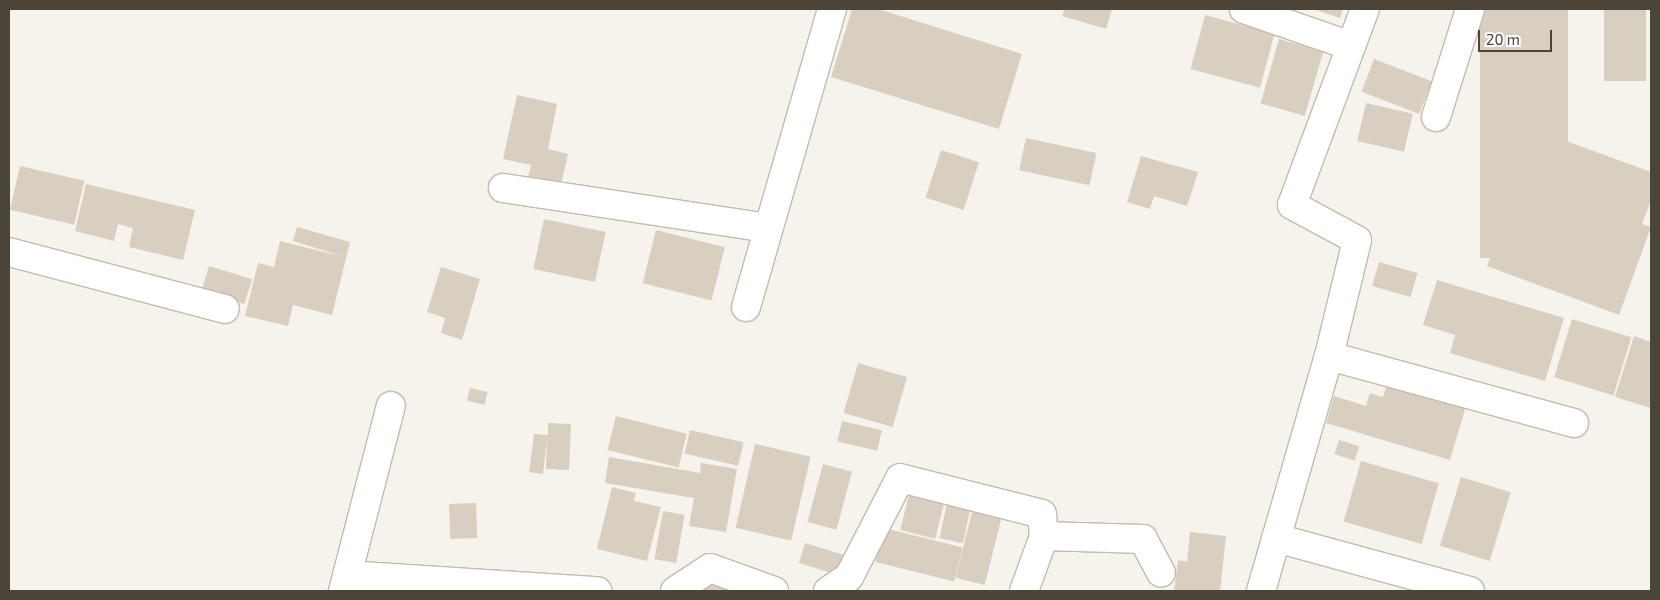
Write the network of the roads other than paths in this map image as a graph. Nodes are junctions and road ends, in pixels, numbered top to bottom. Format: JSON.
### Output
{"nodes":[{"id":1,"x":832,"y":9,"type":"edge"},
{"id":2,"x":1244,"y":9,"type":"edge"},
{"id":3,"x":1365,"y":9,"type":"edge"},
{"id":4,"x":1470,"y":9,"type":"edge"},
{"id":5,"x":1351,"y":46,"type":"junction"},
{"id":6,"x":1436,"y":117,"type":"dead end"},
{"id":7,"x":503,"y":188,"type":"dead end"},
{"id":8,"x":768,"y":228,"type":"junction"},
{"id":9,"x":9,"y":252,"type":"edge"},
{"id":10,"x":746,"y":307,"type":"dead end"},
{"id":11,"x":225,"y":308,"type":"dead end"},
{"id":12,"x":1329,"y":356,"type":"junction"},
{"id":13,"x":390,"y":406,"type":"dead end"},
{"id":14,"x":1574,"y":423,"type":"dead end"},
{"id":15,"x":1044,"y":536,"type":"junction"},
{"id":16,"x":1276,"y":538,"type":"junction"},
{"id":17,"x":1161,"y":573,"type":"dead end"},
{"id":18,"x":345,"y":583,"type":"edge"},
{"id":19,"x":597,"y":591,"type":"edge"},
{"id":20,"x":675,"y":591,"type":"edge"},
{"id":21,"x":774,"y":591,"type":"edge"},
{"id":22,"x":828,"y":591,"type":"edge"},
{"id":23,"x":1024,"y":591,"type":"edge"},
{"id":24,"x":1261,"y":591,"type":"edge"},
{"id":25,"x":1470,"y":591,"type":"edge"}],
"edges":[{"from":1,"to":8,"type":"street"},
{"from":2,"to":5,"type":"street"},
{"from":3,"to":5,"type":"street"},
{"from":4,"to":6,"type":"street"},
{"from":5,"to":12,"type":"street"},
{"from":7,"to":8,"type":"street"},
{"from":8,"to":10,"type":"street"},
{"from":9,"to":11,"type":"street"},
{"from":12,"to":14,"type":"street"},
{"from":12,"to":16,"type":"street"},
{"from":13,"to":18,"type":"street"},
{"from":15,"to":17,"type":"street"},
{"from":15,"to":22,"type":"street"},
{"from":15,"to":23,"type":"street"},
{"from":16,"to":24,"type":"street"},
{"from":16,"to":25,"type":"street"},
{"from":18,"to":19,"type":"street"},
{"from":20,"to":21,"type":"street"}]}
